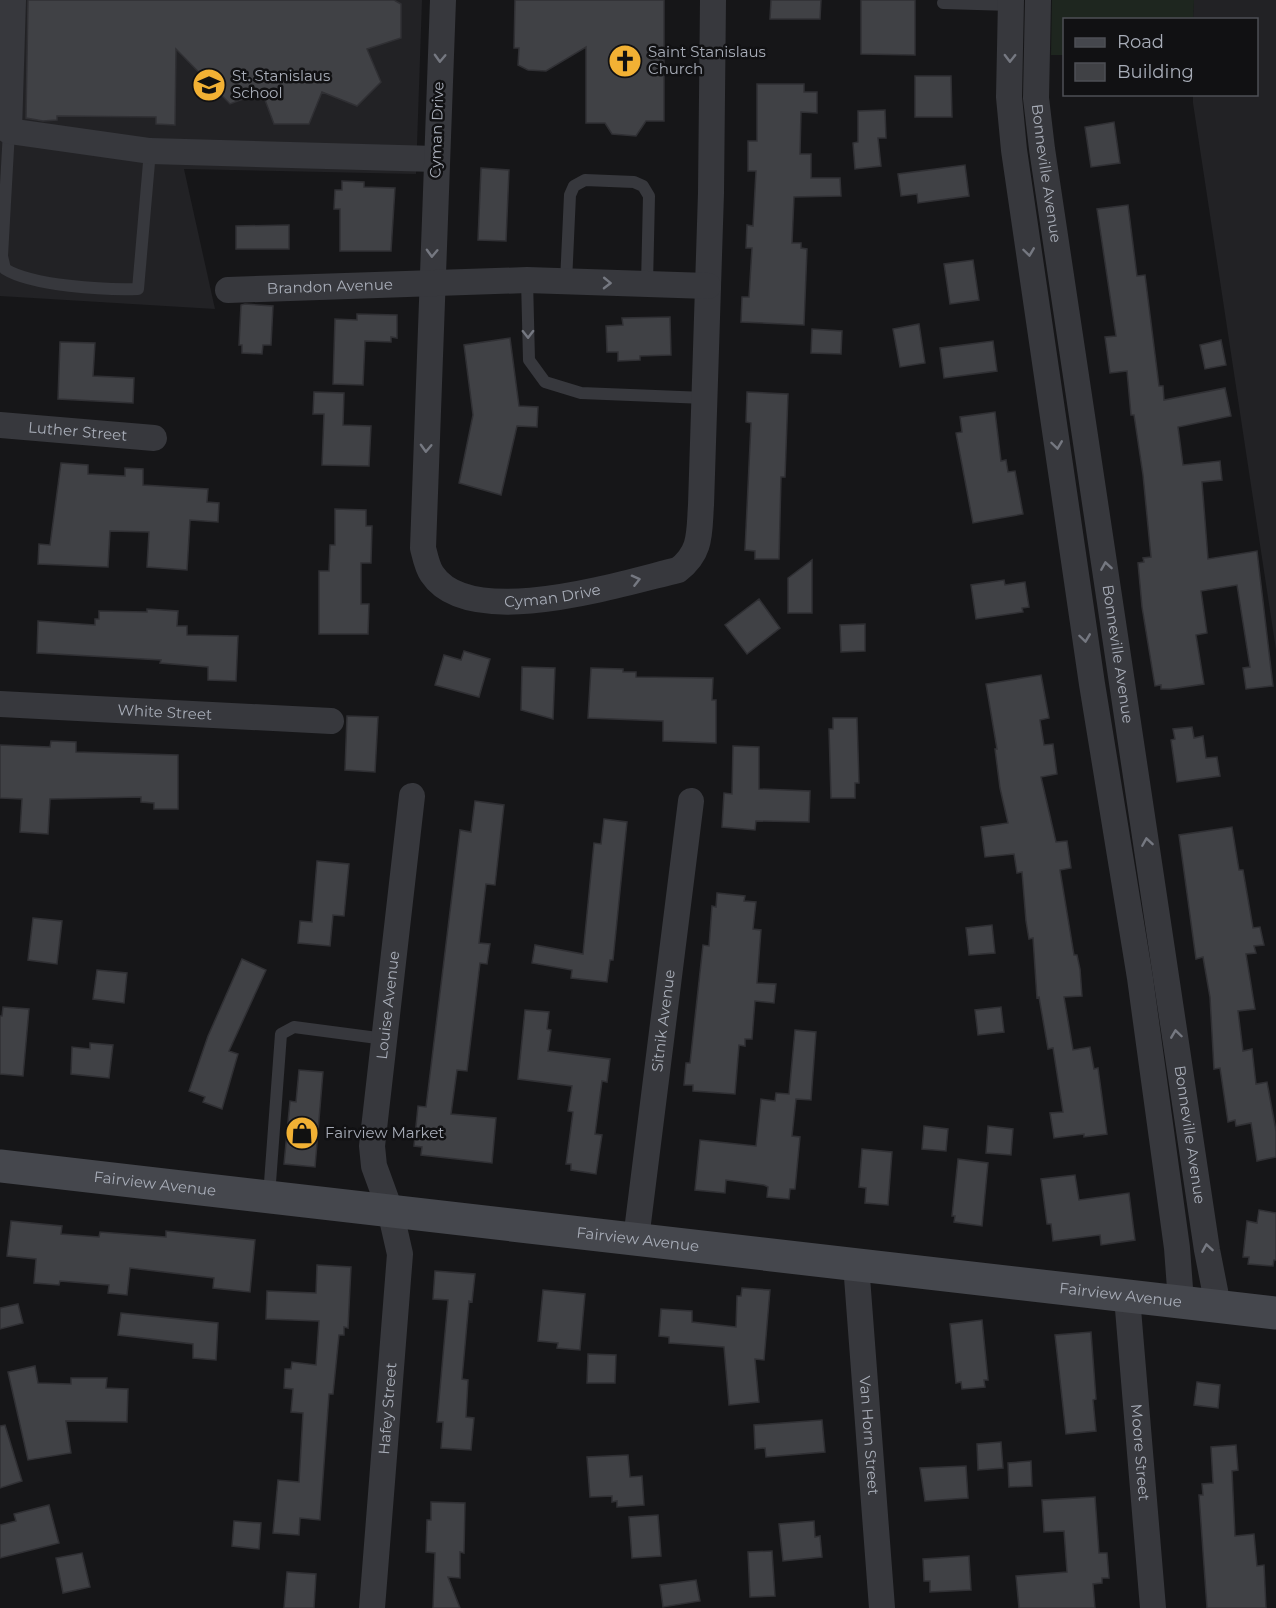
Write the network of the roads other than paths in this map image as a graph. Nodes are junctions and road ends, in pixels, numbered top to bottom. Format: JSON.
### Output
{"nodes":[{"id":1,"x":13,"y":0,"type":"edge"},
{"id":2,"x":443,"y":0,"type":"edge"},
{"id":3,"x":713,"y":0,"type":"edge"},
{"id":4,"x":1038,"y":0,"type":"edge"},
{"id":5,"x":1011,"y":2,"type":"edge"},
{"id":6,"x":943,"y":3,"type":"dead end"},
{"id":7,"x":9,"y":131,"type":"junction"},
{"id":8,"x":150,"y":152,"type":"junction"},
{"id":9,"x":436,"y":159,"type":"junction"},
{"id":10,"x":527,"y":280,"type":"junction"},
{"id":11,"x":566,"y":282,"type":"junction"},
{"id":12,"x":431,"y":284,"type":"junction"},
{"id":13,"x":647,"y":284,"type":"junction"},
{"id":14,"x":708,"y":286,"type":"junction"},
{"id":15,"x":228,"y":290,"type":"dead end"},
{"id":16,"x":705,"y":398,"type":"junction"},
{"id":17,"x":0,"y":425,"type":"edge"},
{"id":18,"x":154,"y":438,"type":"dead end"},
{"id":19,"x":0,"y":704,"type":"edge"},
{"id":20,"x":331,"y":721,"type":"dead end"},
{"id":21,"x":412,"y":796,"type":"dead end"},
{"id":22,"x":691,"y":801,"type":"dead end"},
{"id":23,"x":385,"y":1039,"type":"junction"},
{"id":24,"x":0,"y":1166,"type":"edge"},
{"id":25,"x":268,"y":1196,"type":"junction"},
{"id":26,"x":390,"y":1210,"type":"junction"},
{"id":27,"x":636,"y":1239,"type":"junction"},
{"id":28,"x":856,"y":1264,"type":"junction"},
{"id":29,"x":1127,"y":1297,"type":"junction"},
{"id":30,"x":1181,"y":1302,"type":"junction"},
{"id":31,"x":1218,"y":1306,"type":"junction"},
{"id":32,"x":1276,"y":1313,"type":"edge"},
{"id":33,"x":372,"y":1608,"type":"edge"},
{"id":34,"x":882,"y":1608,"type":"edge"},
{"id":35,"x":1153,"y":1608,"type":"edge"}],
"edges":[{"from":1,"to":7,"type":"street"},
{"from":2,"to":9,"type":"street","name":"Cyman Drive","one_way":true},
{"from":3,"to":14,"type":"street","name":"Cyman Drive"},
{"from":31,"to":4,"type":"street","name":"Bonneville Avenue","one_way":true},
{"from":5,"to":6,"type":"lane"},
{"from":5,"to":30,"type":"street","name":"Bonneville Avenue","one_way":true},
{"from":7,"to":8,"type":"street"},
{"from":7,"to":8,"type":"lane"},
{"from":8,"to":9,"type":"street"},
{"from":9,"to":12,"type":"street","name":"Cyman Drive","one_way":true},
{"from":10,"to":11,"type":"street","name":"Brandon Avenue"},
{"from":10,"to":12,"type":"street","name":"Brandon Avenue"},
{"from":10,"to":16,"type":"lane","one_way":true},
{"from":11,"to":13,"type":"street","name":"Brandon Avenue","one_way":true},
{"from":11,"to":13,"type":"lane"},
{"from":12,"to":15,"type":"street","name":"Brandon Avenue"},
{"from":12,"to":16,"type":"street","name":"Cyman Drive","one_way":true},
{"from":13,"to":14,"type":"street","name":"Brandon Avenue"},
{"from":14,"to":16,"type":"street","name":"Cyman Drive"},
{"from":17,"to":18,"type":"street","name":"Luther Street"},
{"from":19,"to":20,"type":"street","name":"White Street"},
{"from":21,"to":23,"type":"street","name":"Louise Avenue"},
{"from":22,"to":27,"type":"street","name":"Sitnik Avenue"},
{"from":23,"to":25,"type":"lane"},
{"from":23,"to":26,"type":"street","name":"Louise Avenue"},
{"from":24,"to":25,"type":"main road","name":"Fairview Avenue"},
{"from":25,"to":26,"type":"main road","name":"Fairview Avenue"},
{"from":26,"to":27,"type":"main road","name":"Fairview Avenue"},
{"from":26,"to":33,"type":"street","name":"Hafey Street"},
{"from":27,"to":28,"type":"main road","name":"Fairview Avenue"},
{"from":28,"to":29,"type":"main road","name":"Fairview Avenue"},
{"from":28,"to":34,"type":"street","name":"Van Horn Street"},
{"from":29,"to":30,"type":"main road","name":"Fairview Avenue"},
{"from":29,"to":35,"type":"street","name":"Moore Street"},
{"from":30,"to":31,"type":"main road","name":"Fairview Avenue"},
{"from":31,"to":32,"type":"main road","name":"Fairview Avenue"}]}
